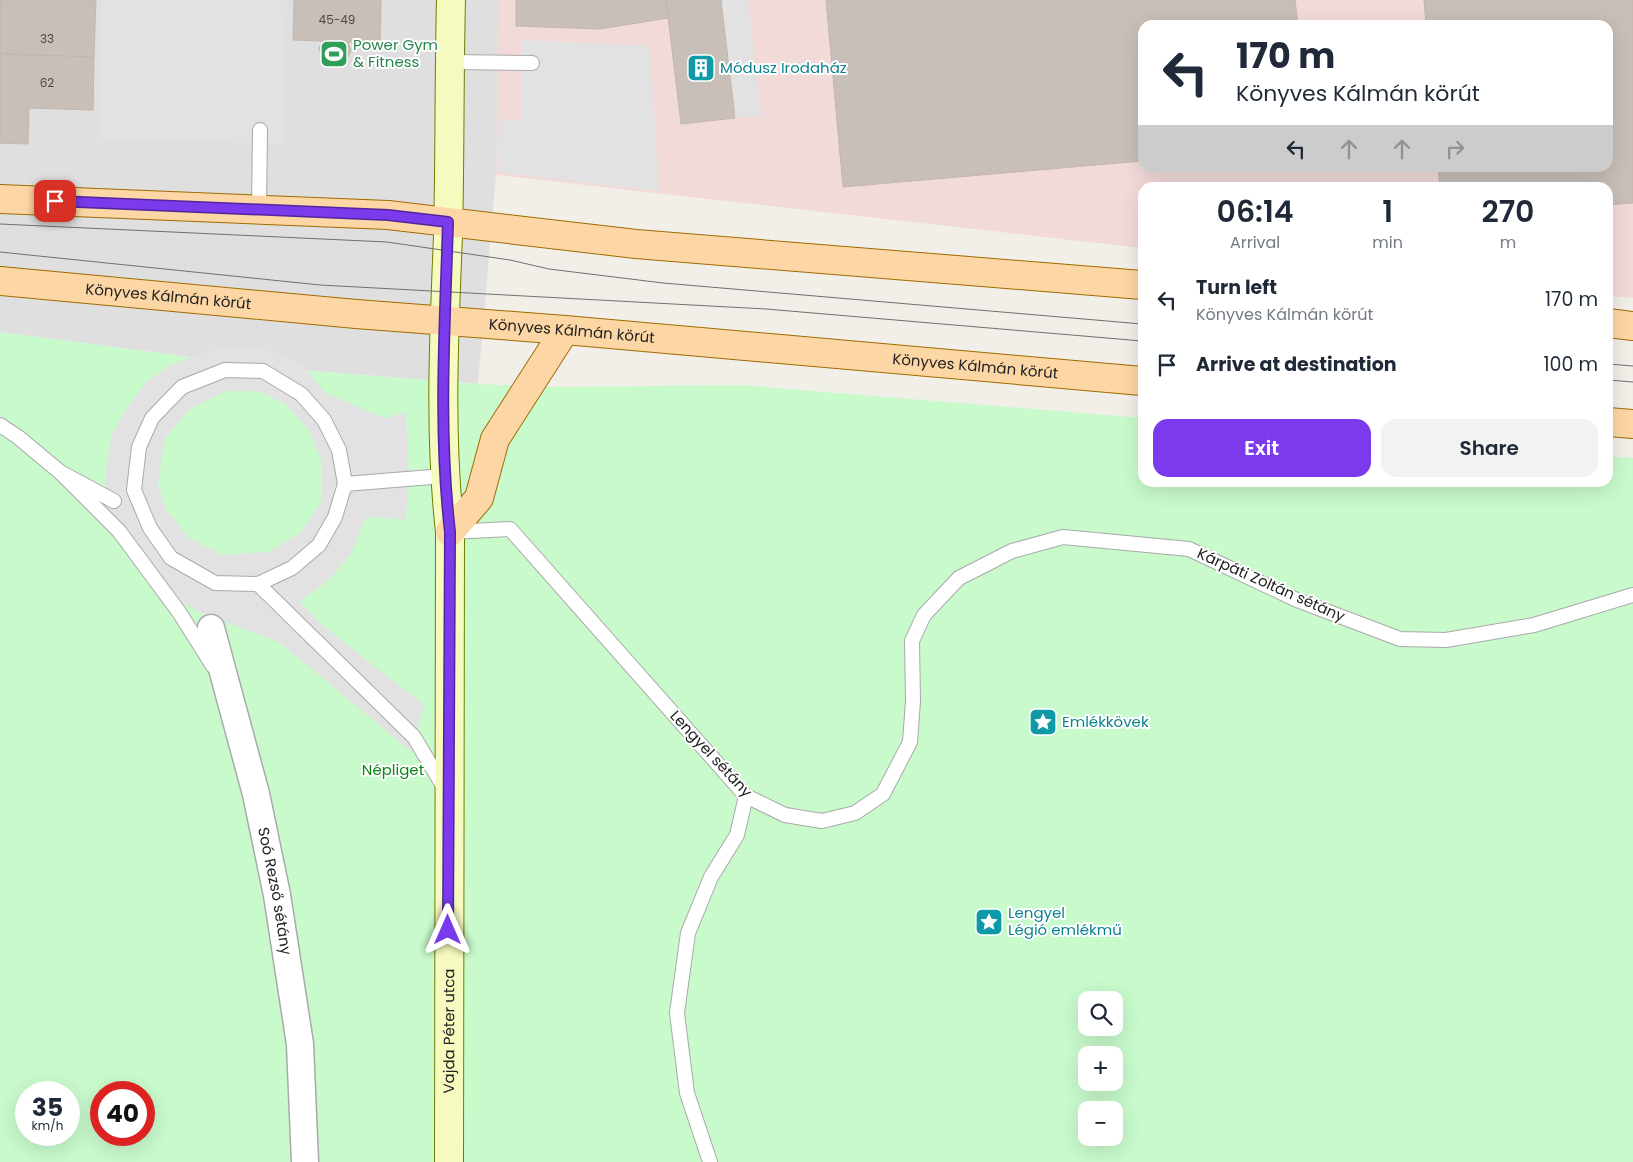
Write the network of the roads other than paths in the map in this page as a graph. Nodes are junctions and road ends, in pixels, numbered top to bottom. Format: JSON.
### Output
{"nodes":[{"id":1,"x":451,"y":0,"type":"edge"},
{"id":2,"x":450,"y":62,"type":"junction"},
{"id":3,"x":532,"y":64,"type":"dead end"},
{"id":4,"x":260,"y":130,"type":"dead end"},
{"id":5,"x":0,"y":199,"type":"edge"},
{"id":6,"x":259,"y":209,"type":"junction"},
{"id":7,"x":448,"y":222,"type":"junction"},
{"id":8,"x":0,"y":281,"type":"edge"},
{"id":9,"x":1138,"y":285,"type":"edge"},
{"id":10,"x":444,"y":320,"type":"junction"},
{"id":11,"x":1613,"y":324,"type":"edge"},
{"id":12,"x":1633,"y":326,"type":"edge"},
{"id":13,"x":565,"y":330,"type":"junction"},
{"id":14,"x":1138,"y":381,"type":"edge"},
{"id":15,"x":1613,"y":422,"type":"edge"},
{"id":16,"x":1633,"y":424,"type":"edge"},
{"id":17,"x":0,"y":425,"type":"edge"},
{"id":18,"x":60,"y":472,"type":"junction"},
{"id":19,"x":444,"y":476,"type":"junction"},
{"id":20,"x":344,"y":484,"type":"junction"},
{"id":21,"x":114,"y":501,"type":"dead end"},
{"id":22,"x":450,"y":532,"type":"junction"},
{"id":23,"x":258,"y":584,"type":"junction"},
{"id":24,"x":1633,"y":595,"type":"edge"},
{"id":25,"x":924,"y":615,"type":"joint"},
{"id":26,"x":211,"y":628,"type":"dead end"},
{"id":27,"x":226,"y":686,"type":"junction"},
{"id":28,"x":448,"y":794,"type":"junction"},
{"id":29,"x":746,"y":796,"type":"junction"},
{"id":30,"x":305,"y":1162,"type":"edge"},
{"id":31,"x":449,"y":1162,"type":"edge"},
{"id":32,"x":710,"y":1162,"type":"edge"}],
"edges":[{"from":1,"to":2,"type":"street","name":"Vajda Péter utca"},
{"from":2,"to":3,"type":"lane"},
{"from":2,"to":7,"type":"street","name":"Vajda Péter utca"},
{"from":4,"to":6,"type":"lane"},
{"from":5,"to":6,"type":"main road"},
{"from":6,"to":7,"type":"main road"},
{"from":7,"to":9,"type":"main road"},
{"from":7,"to":10,"type":"street","name":"Vajda Péter utca"},
{"from":8,"to":10,"type":"main road","name":"Könyves Kálmán körút"},
{"from":10,"to":13,"type":"main road","name":"Könyves Kálmán körút"},
{"from":10,"to":19,"type":"street","name":"Vajda Péter utca"},
{"from":11,"to":12,"type":"main road"},
{"from":13,"to":14,"type":"main road","name":"Könyves Kálmán körút"},
{"from":13,"to":22,"type":"main road"},
{"from":15,"to":16,"type":"main road"},
{"from":17,"to":18,"type":"lane"},
{"from":18,"to":21,"type":"lane"},
{"from":18,"to":27,"type":"lane"},
{"from":19,"to":20,"type":"lane"},
{"from":19,"to":22,"type":"street","name":"Vajda Péter utca"},
{"from":20,"to":23,"type":"lane"},
{"from":20,"to":23,"type":"lane"},
{"from":22,"to":28,"type":"street","name":"Vajda Péter utca"},
{"from":22,"to":29,"type":"lane","name":"Lengyel sétány"},
{"from":23,"to":28,"type":"lane"},
{"from":24,"to":25,"type":"lane","name":"Kárpáti Zoltán sétány"},
{"from":25,"to":29,"type":"lane","name":"Lengyel sétány"},
{"from":26,"to":27,"type":"street","name":"Soó Rezső sétány"},
{"from":27,"to":30,"type":"street","name":"Soó Rezső sétány"},
{"from":28,"to":31,"type":"street","name":"Vajda Péter utca"},
{"from":29,"to":32,"type":"lane"}]}
